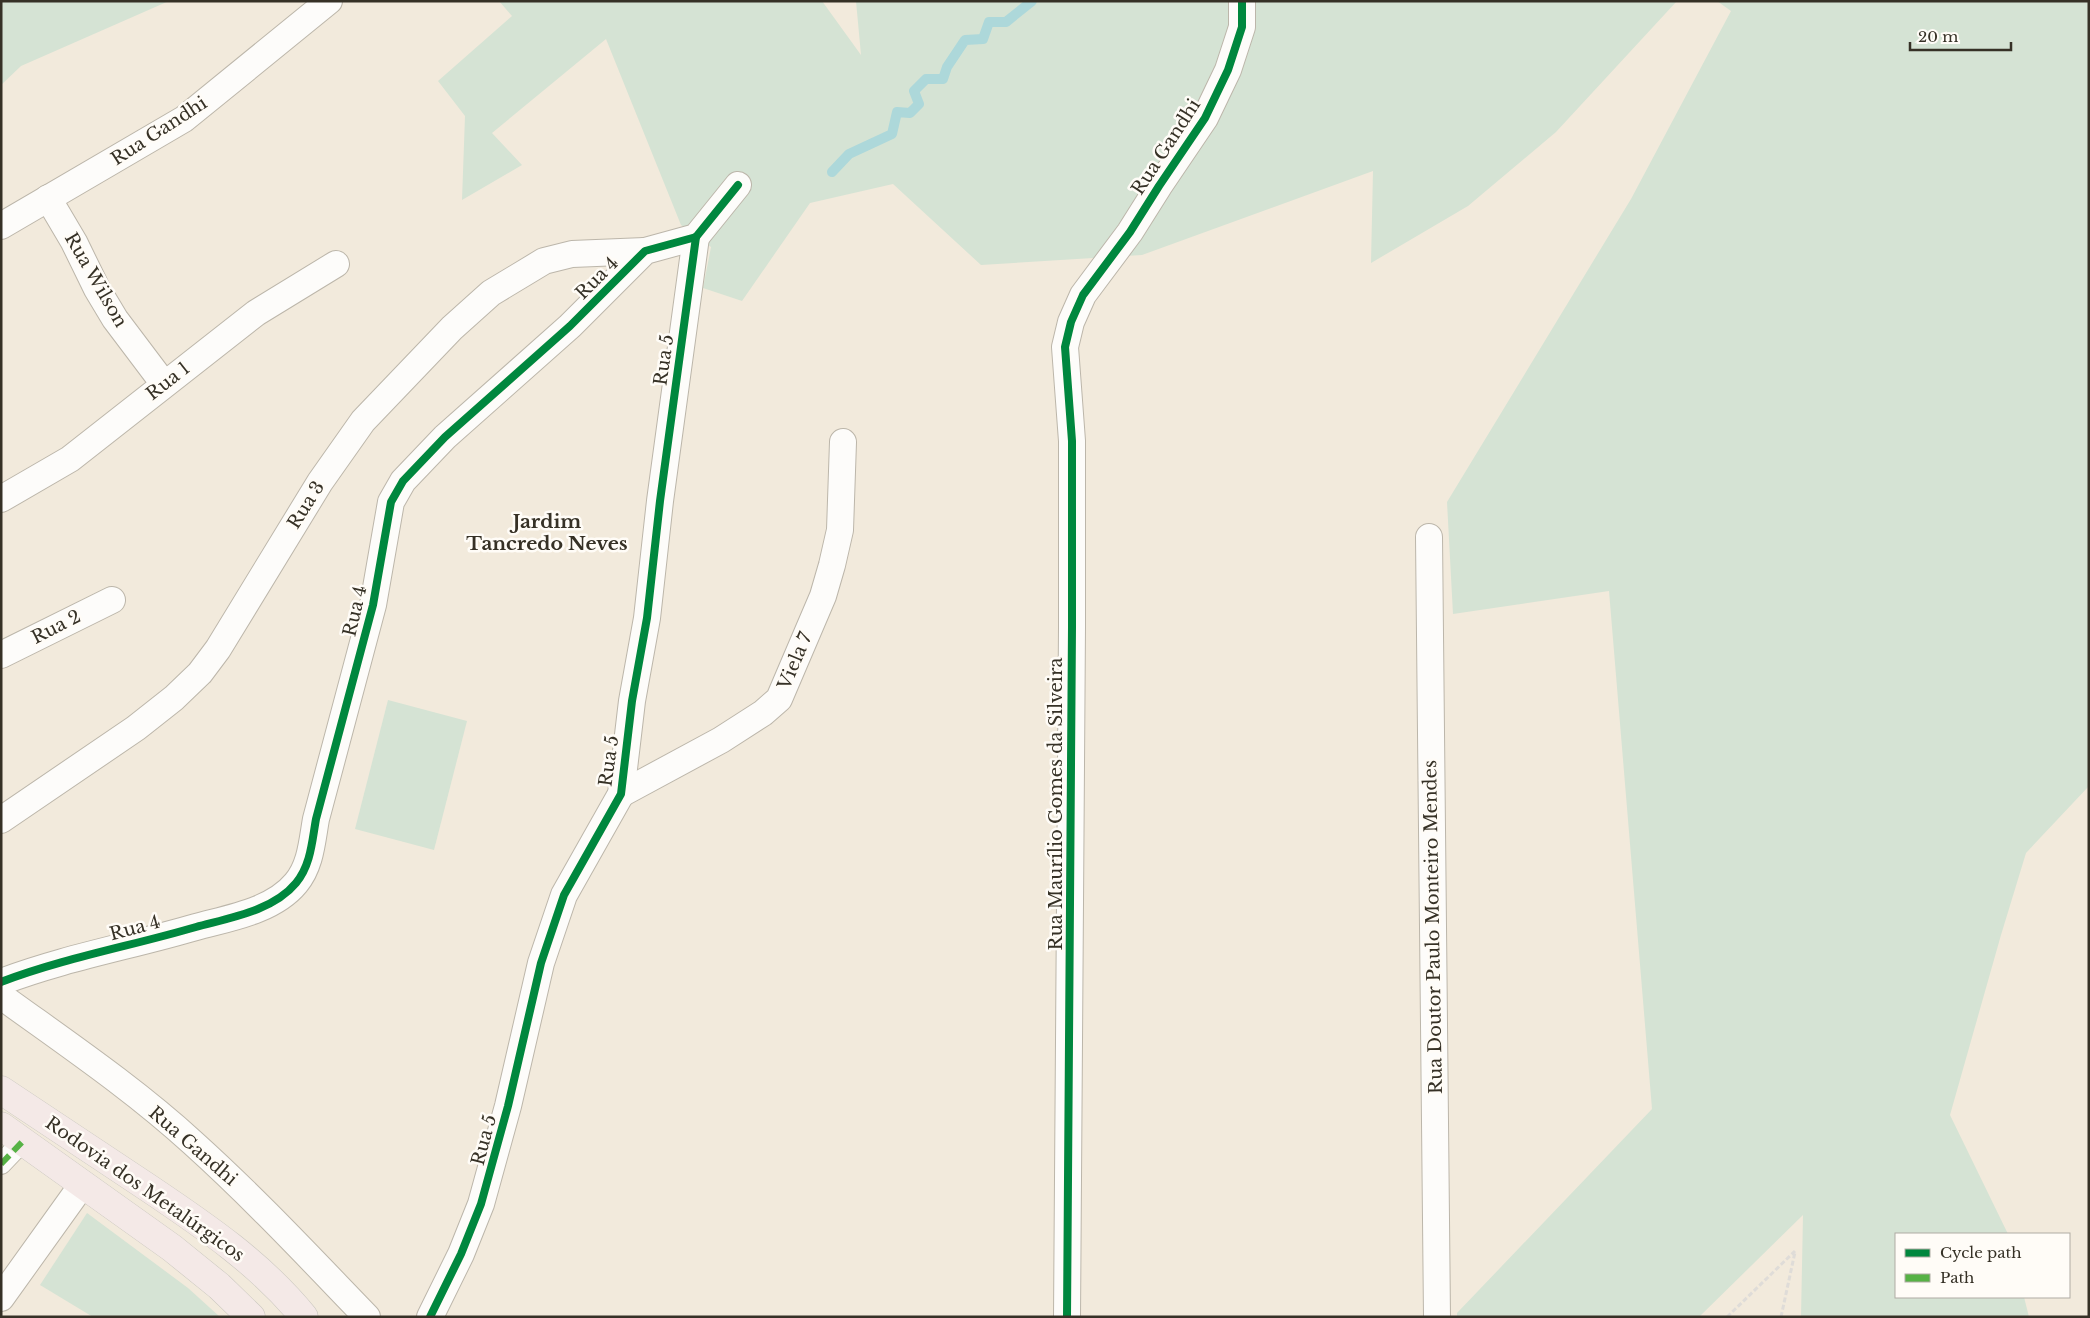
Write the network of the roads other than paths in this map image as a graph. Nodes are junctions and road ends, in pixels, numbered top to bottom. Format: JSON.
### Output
{"nodes":[{"id":1,"x":329,"y":1,"type":"edge"},
{"id":2,"x":1242,"y":1,"type":"edge"},
{"id":3,"x":738,"y":185,"type":"dead end"},
{"id":4,"x":48,"y":198,"type":"junction"},
{"id":5,"x":1,"y":226,"type":"edge"},
{"id":6,"x":696,"y":236,"type":"junction"},
{"id":7,"x":645,"y":252,"type":"junction"},
{"id":8,"x":336,"y":264,"type":"dead end"},
{"id":9,"x":1083,"y":295,"type":"joint"},
{"id":10,"x":164,"y":384,"type":"junction"},
{"id":11,"x":843,"y":442,"type":"dead end"},
{"id":12,"x":1,"y":499,"type":"edge"},
{"id":13,"x":1429,"y":537,"type":"dead end"},
{"id":14,"x":112,"y":600,"type":"dead end"},
{"id":15,"x":1,"y":655,"type":"edge"},
{"id":16,"x":621,"y":794,"type":"junction"},
{"id":17,"x":1,"y":820,"type":"edge"},
{"id":18,"x":1,"y":982,"type":"edge"},
{"id":19,"x":1,"y":996,"type":"edge"},
{"id":20,"x":1,"y":1090,"type":"edge"},
{"id":21,"x":12,"y":1134,"type":"edge"},
{"id":22,"x":1,"y":1164,"type":"edge"},
{"id":23,"x":82,"y":1185,"type":"junction"},
{"id":24,"x":1,"y":1298,"type":"edge"},
{"id":25,"x":251,"y":1317,"type":"edge"},
{"id":26,"x":304,"y":1317,"type":"edge"},
{"id":27,"x":367,"y":1317,"type":"edge"},
{"id":28,"x":430,"y":1317,"type":"edge"},
{"id":29,"x":1067,"y":1317,"type":"edge"},
{"id":30,"x":1436,"y":1317,"type":"edge"}],
"edges":[{"from":1,"to":4,"type":"street","name":"Rua Gandhi"},
{"from":2,"to":9,"type":"street","name":"Rua Gandhi"},
{"from":3,"to":6,"type":"street"},
{"from":4,"to":5,"type":"street","name":"Rua Gandhi"},
{"from":4,"to":10,"type":"street","name":"Rua Wilson"},
{"from":6,"to":7,"type":"street","name":"Rua 4"},
{"from":6,"to":16,"type":"street","name":"Rua 5"},
{"from":7,"to":17,"type":"street","name":"Rua 3"},
{"from":7,"to":18,"type":"street","name":"Rua 4"},
{"from":8,"to":10,"type":"street","name":"Rua 1"},
{"from":9,"to":29,"type":"street","name":"Rua Maurílio Gomes da Silveira"},
{"from":10,"to":12,"type":"street","name":"Rua 1"},
{"from":11,"to":16,"type":"street","name":"Viela 7"},
{"from":13,"to":30,"type":"street","name":"Rua Doutor Paulo Monteiro Mendes"},
{"from":14,"to":15,"type":"street","name":"Rua 2"},
{"from":16,"to":28,"type":"street","name":"Rua 5"},
{"from":19,"to":27,"type":"street","name":"Rua Gandhi"},
{"from":20,"to":26,"type":"main road","name":"Rodovia dos Metalúrgicos"},
{"from":21,"to":22,"type":"street"},
{"from":21,"to":23,"type":"main road","name":"Rodovia dos Metalúrgicos"},
{"from":23,"to":24,"type":"street"},
{"from":23,"to":25,"type":"main road","name":"Rodovia dos Metalúrgicos"}]}
